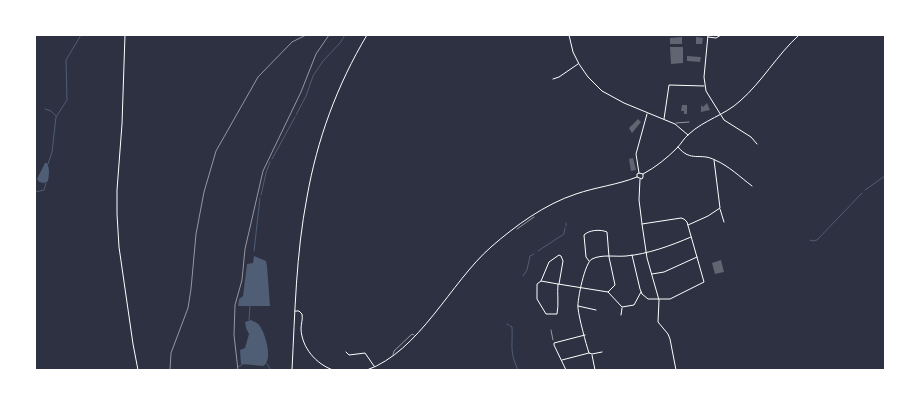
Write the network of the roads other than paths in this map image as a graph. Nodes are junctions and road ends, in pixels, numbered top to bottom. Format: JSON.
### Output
{"nodes":[{"id":1,"x":124,"y":35,"type":"edge"},
{"id":2,"x":367,"y":35,"type":"edge"},
{"id":3,"x":569,"y":35,"type":"edge"},
{"id":4,"x":721,"y":35,"type":"edge"},
{"id":5,"x":799,"y":35,"type":"edge"},
{"id":6,"x":708,"y":36,"type":"edge"},
{"id":7,"x":579,"y":64,"type":"junction"},
{"id":8,"x":553,"y":79,"type":"dead end"},
{"id":9,"x":705,"y":86,"type":"junction"},
{"id":10,"x":647,"y":114,"type":"junction"},
{"id":11,"x":719,"y":114,"type":"junction"},
{"id":12,"x":664,"y":119,"type":"junction"},
{"id":13,"x":689,"y":122,"type":"dead end"},
{"id":14,"x":675,"y":124,"type":"junction"},
{"id":15,"x":688,"y":135,"type":"junction"},
{"id":16,"x":757,"y":144,"type":"dead end"},
{"id":17,"x":678,"y":147,"type":"junction"},
{"id":18,"x":714,"y":159,"type":"junction"},
{"id":19,"x":639,"y":173,"type":"junction"},
{"id":20,"x":643,"y":174,"type":"junction"},
{"id":21,"x":637,"y":177,"type":"junction"},
{"id":22,"x":640,"y":179,"type":"junction"},
{"id":23,"x":752,"y":186,"type":"dead end"},
{"id":24,"x":720,"y":208,"type":"junction"},
{"id":25,"x":724,"y":222,"type":"dead end"},
{"id":26,"x":642,"y":224,"type":"junction"},
{"id":27,"x":688,"y":225,"type":"junction"},
{"id":28,"x":691,"y":237,"type":"junction"},
{"id":29,"x":646,"y":253,"type":"junction"},
{"id":30,"x":632,"y":255,"type":"junction"},
{"id":31,"x":609,"y":257,"type":"junction"},
{"id":32,"x":697,"y":257,"type":"junction"},
{"id":33,"x":589,"y":261,"type":"junction"},
{"id":34,"x":651,"y":274,"type":"junction"},
{"id":35,"x":541,"y":281,"type":"junction"},
{"id":36,"x":558,"y":284,"type":"junction"},
{"id":37,"x":582,"y":288,"type":"junction"},
{"id":38,"x":608,"y":292,"type":"junction"},
{"id":39,"x":641,"y":292,"type":"junction"},
{"id":40,"x":659,"y":300,"type":"junction"},
{"id":41,"x":578,"y":306,"type":"junction"},
{"id":42,"x":622,"y":307,"type":"junction"},
{"id":43,"x":596,"y":310,"type":"dead end"},
{"id":44,"x":295,"y":311,"type":"junction"},
{"id":45,"x":621,"y":315,"type":"dead end"},
{"id":46,"x":416,"y":335,"type":"junction"},
{"id":47,"x":585,"y":335,"type":"junction"},
{"id":48,"x":346,"y":352,"type":"dead end"},
{"id":49,"x":602,"y":352,"type":"dead end"},
{"id":50,"x":589,"y":353,"type":"junction"},
{"id":51,"x":592,"y":354,"type":"junction"},
{"id":52,"x":393,"y":355,"type":"junction"},
{"id":53,"x":561,"y":360,"type":"junction"},
{"id":54,"x":374,"y":367,"type":"junction"},
{"id":55,"x":370,"y":369,"type":"edge"},
{"id":56,"x":138,"y":370,"type":"edge"},
{"id":57,"x":292,"y":370,"type":"edge"},
{"id":58,"x":333,"y":370,"type":"edge"},
{"id":59,"x":366,"y":370,"type":"edge"},
{"id":60,"x":566,"y":370,"type":"edge"},
{"id":61,"x":595,"y":370,"type":"edge"},
{"id":62,"x":676,"y":370,"type":"edge"}],
"edges":[{"from":1,"to":56,"type":"street"},
{"from":2,"to":44,"type":"street"},
{"from":3,"to":7,"type":"street"},
{"from":4,"to":6,"type":"street"},
{"from":5,"to":11,"type":"street"},
{"from":6,"to":9,"type":"street"},
{"from":7,"to":8,"type":"street"},
{"from":7,"to":10,"type":"street"},
{"from":9,"to":11,"type":"street"},
{"from":9,"to":12,"type":"street"},
{"from":10,"to":12,"type":"street"},
{"from":10,"to":19,"type":"street"},
{"from":11,"to":15,"type":"street"},
{"from":11,"to":16,"type":"street"},
{"from":12,"to":14,"type":"street"},
{"from":13,"to":14,"type":"lane"},
{"from":14,"to":15,"type":"street"},
{"from":15,"to":17,"type":"street"},
{"from":17,"to":18,"type":"street"},
{"from":17,"to":20,"type":"street"},
{"from":18,"to":23,"type":"street"},
{"from":18,"to":24,"type":"street"},
{"from":19,"to":20,"type":"street"},
{"from":19,"to":21,"type":"street"},
{"from":20,"to":22,"type":"street"},
{"from":21,"to":22,"type":"street"},
{"from":21,"to":46,"type":"street"},
{"from":22,"to":26,"type":"street"},
{"from":24,"to":25,"type":"street"},
{"from":24,"to":27,"type":"street"},
{"from":26,"to":27,"type":"street"},
{"from":26,"to":29,"type":"street"},
{"from":27,"to":28,"type":"street"},
{"from":28,"to":29,"type":"street"},
{"from":28,"to":32,"type":"street"},
{"from":29,"to":30,"type":"street"},
{"from":29,"to":34,"type":"street"},
{"from":30,"to":31,"type":"street"},
{"from":30,"to":39,"type":"street"},
{"from":31,"to":33,"type":"street"},
{"from":31,"to":33,"type":"street"},
{"from":31,"to":38,"type":"street"},
{"from":32,"to":34,"type":"street"},
{"from":32,"to":40,"type":"street"},
{"from":33,"to":37,"type":"street"},
{"from":34,"to":40,"type":"street"},
{"from":35,"to":36,"type":"street"},
{"from":35,"to":36,"type":"street"},
{"from":35,"to":36,"type":"street"},
{"from":36,"to":37,"type":"street"},
{"from":37,"to":38,"type":"street"},
{"from":37,"to":41,"type":"street"},
{"from":38,"to":42,"type":"street"},
{"from":39,"to":40,"type":"street"},
{"from":39,"to":42,"type":"street"},
{"from":40,"to":62,"type":"street"},
{"from":41,"to":43,"type":"street"},
{"from":41,"to":47,"type":"street"},
{"from":42,"to":45,"type":"street"},
{"from":44,"to":57,"type":"street"},
{"from":44,"to":58,"type":"street"},
{"from":46,"to":52,"type":"street"},
{"from":46,"to":52,"type":"lane"},
{"from":47,"to":50,"type":"street"},
{"from":47,"to":53,"type":"street"},
{"from":48,"to":54,"type":"street"},
{"from":49,"to":51,"type":"street"},
{"from":50,"to":51,"type":"street"},
{"from":50,"to":53,"type":"street"},
{"from":51,"to":61,"type":"street"},
{"from":52,"to":54,"type":"street"},
{"from":53,"to":60,"type":"street"},
{"from":54,"to":55,"type":"street"},
{"from":55,"to":59,"type":"street"}]}
